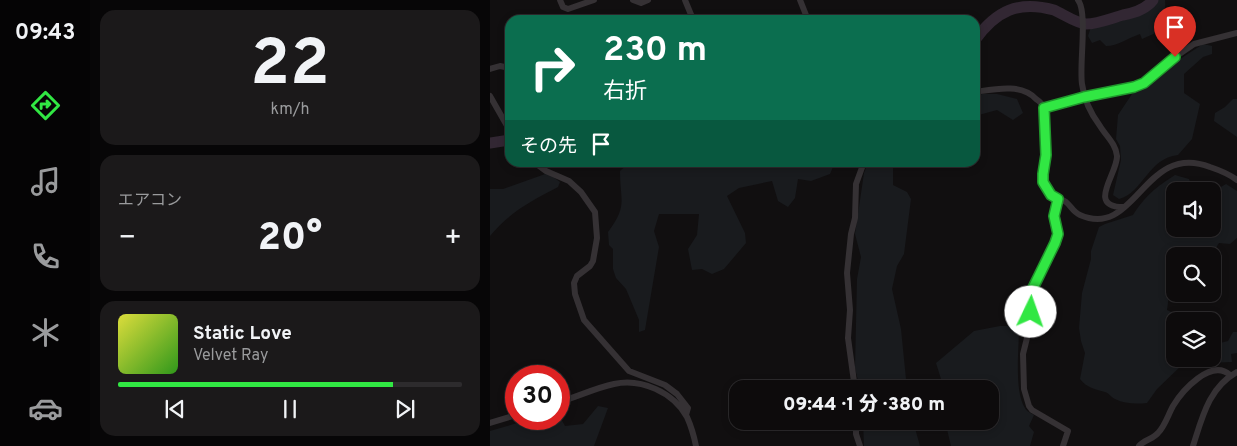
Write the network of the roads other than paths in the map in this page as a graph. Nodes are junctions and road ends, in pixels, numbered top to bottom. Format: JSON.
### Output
{"nodes":[{"id":1,"x":560,"y":0,"type":"edge"},
{"id":2,"x":594,"y":0,"type":"edge"},
{"id":3,"x":633,"y":0,"type":"edge"},
{"id":4,"x":648,"y":0,"type":"edge"},
{"id":5,"x":685,"y":0,"type":"edge"},
{"id":6,"x":800,"y":0,"type":"edge"},
{"id":7,"x":1078,"y":0,"type":"edge"},
{"id":8,"x":691,"y":15,"type":"edge"},
{"id":9,"x":806,"y":15,"type":"edge"},
{"id":10,"x":1237,"y":33,"type":"edge"},
{"id":11,"x":505,"y":67,"type":"edge"},
{"id":12,"x":490,"y":69,"type":"edge"},
{"id":13,"x":980,"y":91,"type":"edge"},
{"id":14,"x":490,"y":96,"type":"edge"},
{"id":15,"x":1084,"y":97,"type":"junction"},
{"id":16,"x":1044,"y":108,"type":"junction"},
{"id":17,"x":505,"y":122,"type":"edge"},
{"id":18,"x":541,"y":167,"type":"edge"},
{"id":19,"x":862,"y":167,"type":"edge"},
{"id":20,"x":1237,"y":180,"type":"edge"},
{"id":21,"x":1058,"y":199,"type":"junction"},
{"id":22,"x":1123,"y":207,"type":"junction"},
{"id":23,"x":1237,"y":372,"type":"edge"},
{"id":24,"x":1230,"y":375,"type":"junction"},
{"id":25,"x":854,"y":380,"type":"edge"},
{"id":26,"x":570,"y":398,"type":"edge"},
{"id":27,"x":686,"y":415,"type":"junction"},
{"id":28,"x":505,"y":418,"type":"edge"},
{"id":29,"x":490,"y":423,"type":"edge"},
{"id":30,"x":856,"y":430,"type":"edge"},
{"id":31,"x":696,"y":446,"type":"edge"},
{"id":32,"x":860,"y":446,"type":"edge"},
{"id":33,"x":1064,"y":446,"type":"edge"},
{"id":34,"x":1139,"y":446,"type":"edge"},
{"id":35,"x":1193,"y":446,"type":"edge"}],
"edges":[{"from":1,"to":2,"type":"street"},
{"from":3,"to":4,"type":"street"},
{"from":5,"to":8,"type":"street"},
{"from":6,"to":9,"type":"street"},
{"from":7,"to":15,"type":"street"},
{"from":10,"to":15,"type":"street"},
{"from":11,"to":12,"type":"street"},
{"from":13,"to":16,"type":"street"},
{"from":14,"to":17,"type":"street"},
{"from":15,"to":16,"type":"street"},
{"from":15,"to":22,"type":"street"},
{"from":16,"to":21,"type":"street"},
{"from":18,"to":27,"type":"street"},
{"from":19,"to":25,"type":"street"},
{"from":20,"to":22,"type":"street"},
{"from":21,"to":22,"type":"street"},
{"from":21,"to":33,"type":"street"},
{"from":23,"to":24,"type":"street"},
{"from":24,"to":34,"type":"street"},
{"from":24,"to":35,"type":"street"},
{"from":26,"to":27,"type":"street"},
{"from":27,"to":31,"type":"street"},
{"from":28,"to":29,"type":"street"},
{"from":30,"to":32,"type":"street"}]}
